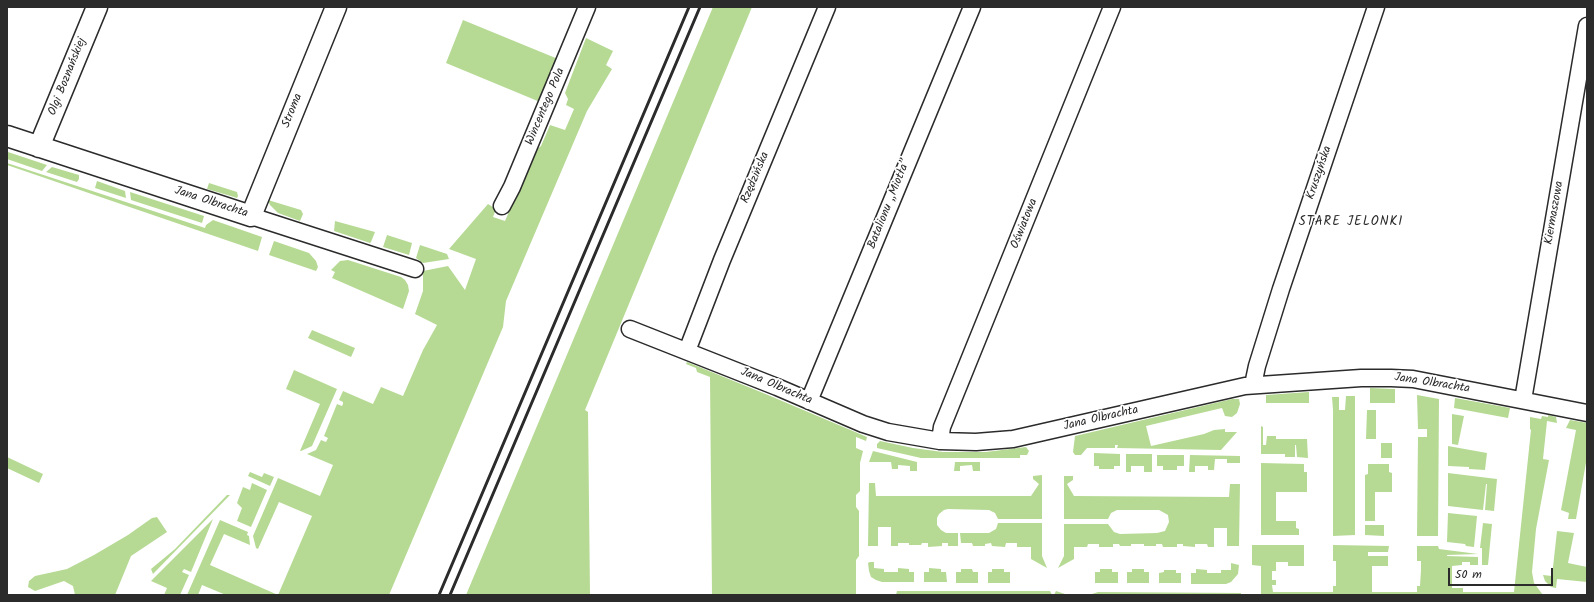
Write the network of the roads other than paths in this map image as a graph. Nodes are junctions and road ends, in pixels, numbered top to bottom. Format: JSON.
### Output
{"nodes":[{"id":1,"x":97,"y":7,"type":"edge"},
{"id":2,"x":336,"y":7,"type":"edge"},
{"id":3,"x":587,"y":7,"type":"edge"},
{"id":4,"x":827,"y":7,"type":"edge"},
{"id":5,"x":972,"y":7,"type":"edge"},
{"id":6,"x":1112,"y":7,"type":"edge"},
{"id":7,"x":1376,"y":7,"type":"edge"},
{"id":8,"x":1587,"y":26,"type":"edge"},
{"id":9,"x":7,"y":136,"type":"edge"},
{"id":10,"x":39,"y":147,"type":"junction"},
{"id":11,"x":502,"y":206,"type":"dead end"},
{"id":12,"x":251,"y":216,"type":"junction"},
{"id":13,"x":415,"y":269,"type":"dead end"},
{"id":14,"x":630,"y":329,"type":"dead end"},
{"id":15,"x":686,"y":351,"type":"junction"},
{"id":16,"x":1253,"y":385,"type":"junction"},
{"id":17,"x":1522,"y":400,"type":"junction"},
{"id":18,"x":809,"y":401,"type":"junction"},
{"id":19,"x":1587,"y":412,"type":"edge"},
{"id":20,"x":940,"y":441,"type":"junction"}],
"edges":[{"from":1,"to":10,"type":"street","name":"Olgi Boznańskiej"},
{"from":2,"to":12,"type":"street","name":"Stroma"},
{"from":3,"to":11,"type":"street","name":"Wincentego Pola"},
{"from":4,"to":15,"type":"street","name":"Rzędzińska"},
{"from":5,"to":18,"type":"street","name":"Batalionu „Miotła”"},
{"from":6,"to":20,"type":"street","name":"Oświatowa"},
{"from":7,"to":16,"type":"street","name":"Kruszyńska"},
{"from":8,"to":17,"type":"street","name":"Kiermaszowa"},
{"from":9,"to":10,"type":"street","name":"Jana Olbrachta"},
{"from":10,"to":12,"type":"street","name":"Jana Olbrachta"},
{"from":12,"to":13,"type":"street","name":"Jana Olbrachta"},
{"from":14,"to":15,"type":"street","name":"Jana Olbrachta"},
{"from":15,"to":18,"type":"street","name":"Jana Olbrachta"},
{"from":16,"to":17,"type":"street","name":"Jana Olbrachta"},
{"from":16,"to":20,"type":"street","name":"Jana Olbrachta"},
{"from":17,"to":19,"type":"street","name":"Jana Olbrachta"},
{"from":18,"to":20,"type":"street","name":"Jana Olbrachta"}]}
